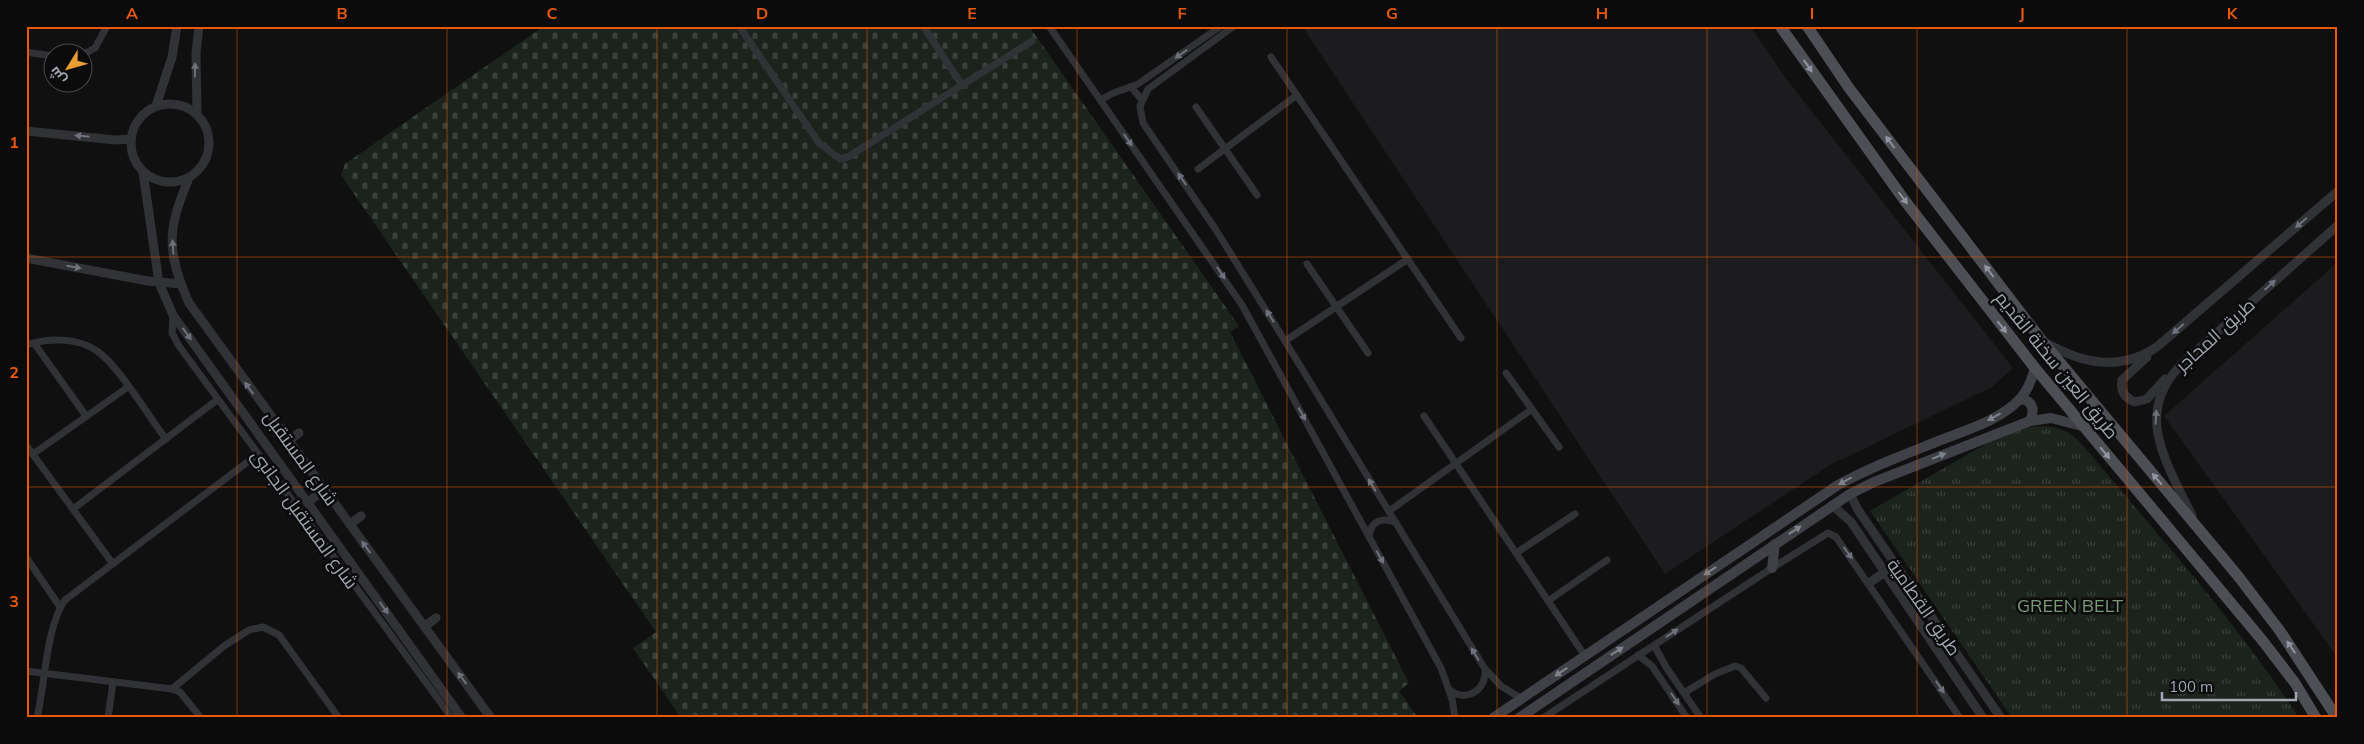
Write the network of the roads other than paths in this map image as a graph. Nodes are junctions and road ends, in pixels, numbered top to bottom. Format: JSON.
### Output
{"nodes":[{"id":1,"x":108,"y":26,"type":"edge"},
{"id":2,"x":177,"y":26,"type":"edge"},
{"id":3,"x":199,"y":26,"type":"edge"},
{"id":4,"x":739,"y":26,"type":"edge"},
{"id":5,"x":923,"y":26,"type":"edge"},
{"id":6,"x":1049,"y":26,"type":"edge"},
{"id":7,"x":1220,"y":26,"type":"edge"},
{"id":8,"x":1234,"y":26,"type":"edge"},
{"id":9,"x":1780,"y":26,"type":"edge"},
{"id":10,"x":1807,"y":26,"type":"edge"},
{"id":11,"x":1032,"y":41,"type":"dead end"},
{"id":12,"x":92,"y":50,"type":"edge"},
{"id":13,"x":26,"y":52,"type":"edge"},
{"id":14,"x":42,"y":54,"type":"edge"},
{"id":15,"x":1271,"y":57,"type":"dead end"},
{"id":16,"x":962,"y":85,"type":"junction"},
{"id":17,"x":1132,"y":87,"type":"junction"},
{"id":18,"x":1297,"y":95,"type":"junction"},
{"id":19,"x":1100,"y":100,"type":"junction"},
{"id":20,"x":1142,"y":100,"type":"junction"},
{"id":21,"x":156,"y":106,"type":"junction"},
{"id":22,"x":1196,"y":106,"type":"dead end"},
{"id":23,"x":197,"y":114,"type":"junction"},
{"id":24,"x":26,"y":131,"type":"edge"},
{"id":25,"x":131,"y":139,"type":"junction"},
{"id":26,"x":1226,"y":149,"type":"junction"},
{"id":27,"x":1198,"y":169,"type":"dead end"},
{"id":28,"x":143,"y":172,"type":"junction"},
{"id":29,"x":189,"y":178,"type":"junction"},
{"id":30,"x":2338,"y":192,"type":"edge"},
{"id":31,"x":1257,"y":195,"type":"dead end"},
{"id":32,"x":2338,"y":225,"type":"edge"},
{"id":33,"x":26,"y":258,"type":"edge"},
{"id":34,"x":1408,"y":259,"type":"junction"},
{"id":35,"x":1307,"y":264,"type":"dead end"},
{"id":36,"x":159,"y":283,"type":"junction"},
{"id":37,"x":181,"y":284,"type":"junction"},
{"id":38,"x":1336,"y":307,"type":"junction"},
{"id":39,"x":173,"y":315,"type":"junction"},
{"id":40,"x":1461,"y":338,"type":"dead end"},
{"id":41,"x":1285,"y":341,"type":"junction"},
{"id":42,"x":2043,"y":342,"type":"junction"},
{"id":43,"x":30,"y":344,"type":"edge"},
{"id":44,"x":2158,"y":346,"type":"junction"},
{"id":45,"x":1368,"y":353,"type":"dead end"},
{"id":46,"x":2035,"y":368,"type":"junction"},
{"id":47,"x":2175,"y":370,"type":"junction"},
{"id":48,"x":1506,"y":373,"type":"dead end"},
{"id":49,"x":128,"y":387,"type":"junction"},
{"id":50,"x":2020,"y":399,"type":"junction"},
{"id":51,"x":217,"y":400,"type":"junction"},
{"id":52,"x":1532,"y":410,"type":"junction"},
{"id":53,"x":86,"y":416,"type":"junction"},
{"id":54,"x":1424,"y":416,"type":"dead end"},
{"id":55,"x":2030,"y":420,"type":"junction"},
{"id":56,"x":2082,"y":426,"type":"junction"},
{"id":57,"x":299,"y":433,"type":"dead end"},
{"id":58,"x":166,"y":439,"type":"junction"},
{"id":59,"x":288,"y":441,"type":"junction"},
{"id":60,"x":26,"y":445,"type":"edge"},
{"id":61,"x":1559,"y":447,"type":"dead end"},
{"id":62,"x":33,"y":454,"type":"junction"},
{"id":63,"x":258,"y":454,"type":"junction"},
{"id":64,"x":1456,"y":463,"type":"junction"},
{"id":65,"x":324,"y":490,"type":"junction"},
{"id":66,"x":1850,"y":494,"type":"junction"},
{"id":67,"x":308,"y":502,"type":"junction"},
{"id":68,"x":1832,"y":505,"type":"junction"},
{"id":69,"x":73,"y":509,"type":"junction"},
{"id":70,"x":1388,"y":511,"type":"junction"},
{"id":71,"x":1575,"y":514,"type":"dead end"},
{"id":72,"x":361,"y":516,"type":"dead end"},
{"id":73,"x":1395,"y":522,"type":"junction"},
{"id":74,"x":350,"y":524,"type":"junction"},
{"id":75,"x":2197,"y":527,"type":"junction"},
{"id":76,"x":1368,"y":536,"type":"junction"},
{"id":77,"x":1775,"y":544,"type":"junction"},
{"id":78,"x":1516,"y":552,"type":"junction"},
{"id":79,"x":26,"y":557,"type":"edge"},
{"id":80,"x":1606,"y":560,"type":"dead end"},
{"id":81,"x":113,"y":564,"type":"junction"},
{"id":82,"x":1772,"y":568,"type":"junction"},
{"id":83,"x":1885,"y":572,"type":"junction"},
{"id":84,"x":1869,"y":583,"type":"junction"},
{"id":85,"x":1548,"y":601,"type":"junction"},
{"id":86,"x":60,"y":607,"type":"junction"},
{"id":87,"x":436,"y":618,"type":"dead end"},
{"id":88,"x":425,"y":626,"type":"junction"},
{"id":89,"x":1654,"y":645,"type":"junction"},
{"id":90,"x":1638,"y":655,"type":"junction"},
{"id":91,"x":1585,"y":656,"type":"junction"},
{"id":92,"x":1484,"y":670,"type":"junction"},
{"id":93,"x":26,"y":671,"type":"edge"},
{"id":94,"x":45,"y":674,"type":"junction"},
{"id":95,"x":113,"y":682,"type":"junction"},
{"id":96,"x":172,"y":689,"type":"junction"},
{"id":97,"x":1449,"y":690,"type":"junction"},
{"id":98,"x":1684,"y":693,"type":"junction"},
{"id":99,"x":1766,"y":698,"type":"dead end"},
{"id":100,"x":1522,"y":699,"type":"junction"},
{"id":101,"x":37,"y":718,"type":"edge"},
{"id":102,"x":108,"y":718,"type":"edge"},
{"id":103,"x":201,"y":718,"type":"edge"},
{"id":104,"x":340,"y":718,"type":"edge"},
{"id":105,"x":452,"y":718,"type":"edge"},
{"id":106,"x":462,"y":718,"type":"edge"},
{"id":107,"x":491,"y":718,"type":"edge"},
{"id":108,"x":1455,"y":718,"type":"edge"},
{"id":109,"x":1493,"y":718,"type":"edge"},
{"id":110,"x":1519,"y":718,"type":"edge"},
{"id":111,"x":1544,"y":718,"type":"edge"},
{"id":112,"x":1688,"y":718,"type":"edge"},
{"id":113,"x":1701,"y":718,"type":"edge"},
{"id":114,"x":1960,"y":718,"type":"edge"},
{"id":115,"x":1983,"y":718,"type":"edge"},
{"id":116,"x":2001,"y":718,"type":"edge"},
{"id":117,"x":2316,"y":718,"type":"edge"},
{"id":118,"x":2337,"y":718,"type":"edge"}],
"edges":[{"from":1,"to":12,"type":"street"},
{"from":2,"to":21,"type":"street"},
{"from":23,"to":3,"type":"street","one_way":true},
{"from":4,"to":16,"type":"street"},
{"from":5,"to":16,"type":"street"},
{"from":6,"to":19,"type":"street"},
{"from":7,"to":17,"type":"street","one_way":true},
{"from":8,"to":20,"type":"street"},
{"from":9,"to":46,"type":"main road","name":"طريق العين سخنة القديم","one_way":true},
{"from":42,"to":10,"type":"main road","name":"طريق العين سخنة القديم","one_way":true},
{"from":11,"to":16,"type":"street"},
{"from":13,"to":14,"type":"street"},
{"from":15,"to":18,"type":"street"},
{"from":17,"to":19,"type":"street"},
{"from":17,"to":20,"type":"street"},
{"from":18,"to":26,"type":"street"},
{"from":18,"to":34,"type":"street"},
{"from":19,"to":76,"type":"street","one_way":true},
{"from":41,"to":20,"type":"street","one_way":true},
{"from":21,"to":23,"type":"street"},
{"from":21,"to":25,"type":"street"},
{"from":22,"to":26,"type":"street"},
{"from":23,"to":29,"type":"street"},
{"from":25,"to":24,"type":"street","one_way":true},
{"from":25,"to":28,"type":"street"},
{"from":26,"to":27,"type":"street"},
{"from":26,"to":31,"type":"street"},
{"from":28,"to":29,"type":"street"},
{"from":28,"to":36,"type":"street","name":"شارع المستقبل"},
{"from":37,"to":29,"type":"street","name":"شارع المستقبل","one_way":true},
{"from":30,"to":44,"type":"street","name":"طريق المحاجر","one_way":true},
{"from":47,"to":32,"type":"street","name":"طريق المحاجر","one_way":true},
{"from":33,"to":36,"type":"street","one_way":true},
{"from":34,"to":38,"type":"street"},
{"from":34,"to":40,"type":"street"},
{"from":35,"to":38,"type":"street"},
{"from":36,"to":37,"type":"street"},
{"from":36,"to":39,"type":"street","name":"شارع المستقبل"},
{"from":59,"to":37,"type":"street","name":"شارع المستقبل","one_way":true},
{"from":38,"to":41,"type":"street"},
{"from":38,"to":45,"type":"street"},
{"from":39,"to":51,"type":"street","name":"شارع المستقبل الجانبى"},
{"from":39,"to":67,"type":"street","name":"شارع المستقبل","one_way":true},
{"from":70,"to":41,"type":"street","one_way":true},
{"from":42,"to":44,"type":"street","name":"طريق المحاجر"},
{"from":75,"to":42,"type":"main road","name":"طريق العين سخنة القديم","one_way":true},
{"from":43,"to":49,"type":"street"},
{"from":43,"to":53,"type":"street"},
{"from":44,"to":47,"type":"street"},
{"from":46,"to":50,"type":"main road"},
{"from":46,"to":56,"type":"main road","name":"طريق العين سخنة القديم"},
{"from":75,"to":47,"type":"street","name":"طريق المحاجر","one_way":true},
{"from":48,"to":52,"type":"street"},
{"from":49,"to":53,"type":"street"},
{"from":49,"to":58,"type":"street"},
{"from":50,"to":55,"type":"main road"},
{"from":50,"to":91,"type":"main road","one_way":true},
{"from":51,"to":58,"type":"street"},
{"from":51,"to":63,"type":"street","name":"شارع المستقبل الجانبى"},
{"from":52,"to":61,"type":"street"},
{"from":52,"to":64,"type":"street"},
{"from":53,"to":62,"type":"street"},
{"from":54,"to":64,"type":"street"},
{"from":55,"to":56,"type":"main road"},
{"from":66,"to":55,"type":"main road","one_way":true},
{"from":56,"to":117,"type":"main road","name":"طريق العين سخنة القديم","one_way":true},
{"from":57,"to":59,"type":"street"},
{"from":58,"to":69,"type":"street"},
{"from":59,"to":65,"type":"street","name":"شارع المستقبل"},
{"from":60,"to":62,"type":"street"},
{"from":62,"to":69,"type":"street"},
{"from":63,"to":81,"type":"street"},
{"from":63,"to":105,"type":"street","name":"شارع المستقبل الجانبى"},
{"from":64,"to":70,"type":"street"},
{"from":64,"to":78,"type":"street"},
{"from":65,"to":67,"type":"street"},
{"from":65,"to":74,"type":"street","name":"شارع المستقبل"},
{"from":66,"to":68,"type":"main road"},
{"from":66,"to":116,"type":"street","name":"طريق القطامية"},
{"from":67,"to":106,"type":"street","name":"شارع المستقبل","one_way":true},
{"from":77,"to":68,"type":"main road","one_way":true},
{"from":68,"to":83,"type":"street","name":"طريق القطامية"},
{"from":69,"to":81,"type":"street"},
{"from":70,"to":73,"type":"street"},
{"from":71,"to":78,"type":"street"},
{"from":72,"to":74,"type":"street"},
{"from":73,"to":76,"type":"street"},
{"from":92,"to":73,"type":"street","one_way":true},
{"from":88,"to":74,"type":"street","name":"شارع المستقبل","one_way":true},
{"from":118,"to":75,"type":"main road","name":"طريق العين سخنة القديم","one_way":true},
{"from":76,"to":97,"type":"street","one_way":true},
{"from":77,"to":82,"type":"main road"},
{"from":110,"to":77,"type":"main road","one_way":true},
{"from":78,"to":85,"type":"street"},
{"from":79,"to":86,"type":"street"},
{"from":80,"to":85,"type":"street"},
{"from":81,"to":86,"type":"street"},
{"from":82,"to":84,"type":"street","one_way":true},
{"from":89,"to":82,"type":"street","one_way":true},
{"from":83,"to":84,"type":"street"},
{"from":83,"to":115,"type":"street","name":"طريق القطامية"},
{"from":84,"to":114,"type":"street","one_way":true},
{"from":85,"to":91,"type":"street"},
{"from":86,"to":94,"type":"street"},
{"from":87,"to":88,"type":"street"},
{"from":107,"to":88,"type":"street","name":"شارع المستقبل","one_way":true},
{"from":89,"to":90,"type":"street"},
{"from":89,"to":98,"type":"street"},
{"from":90,"to":111,"type":"street"},
{"from":90,"to":112,"type":"street","one_way":true},
{"from":91,"to":100,"type":"main road","one_way":true},
{"from":92,"to":97,"type":"street"},
{"from":92,"to":100,"type":"street"},
{"from":93,"to":94,"type":"street"},
{"from":94,"to":95,"type":"street"},
{"from":94,"to":101,"type":"street"},
{"from":95,"to":96,"type":"street"},
{"from":95,"to":102,"type":"street"},
{"from":96,"to":103,"type":"street"},
{"from":96,"to":104,"type":"street"},
{"from":97,"to":108,"type":"street"},
{"from":98,"to":99,"type":"street"},
{"from":98,"to":113,"type":"street"},
{"from":100,"to":109,"type":"main road"}]}
